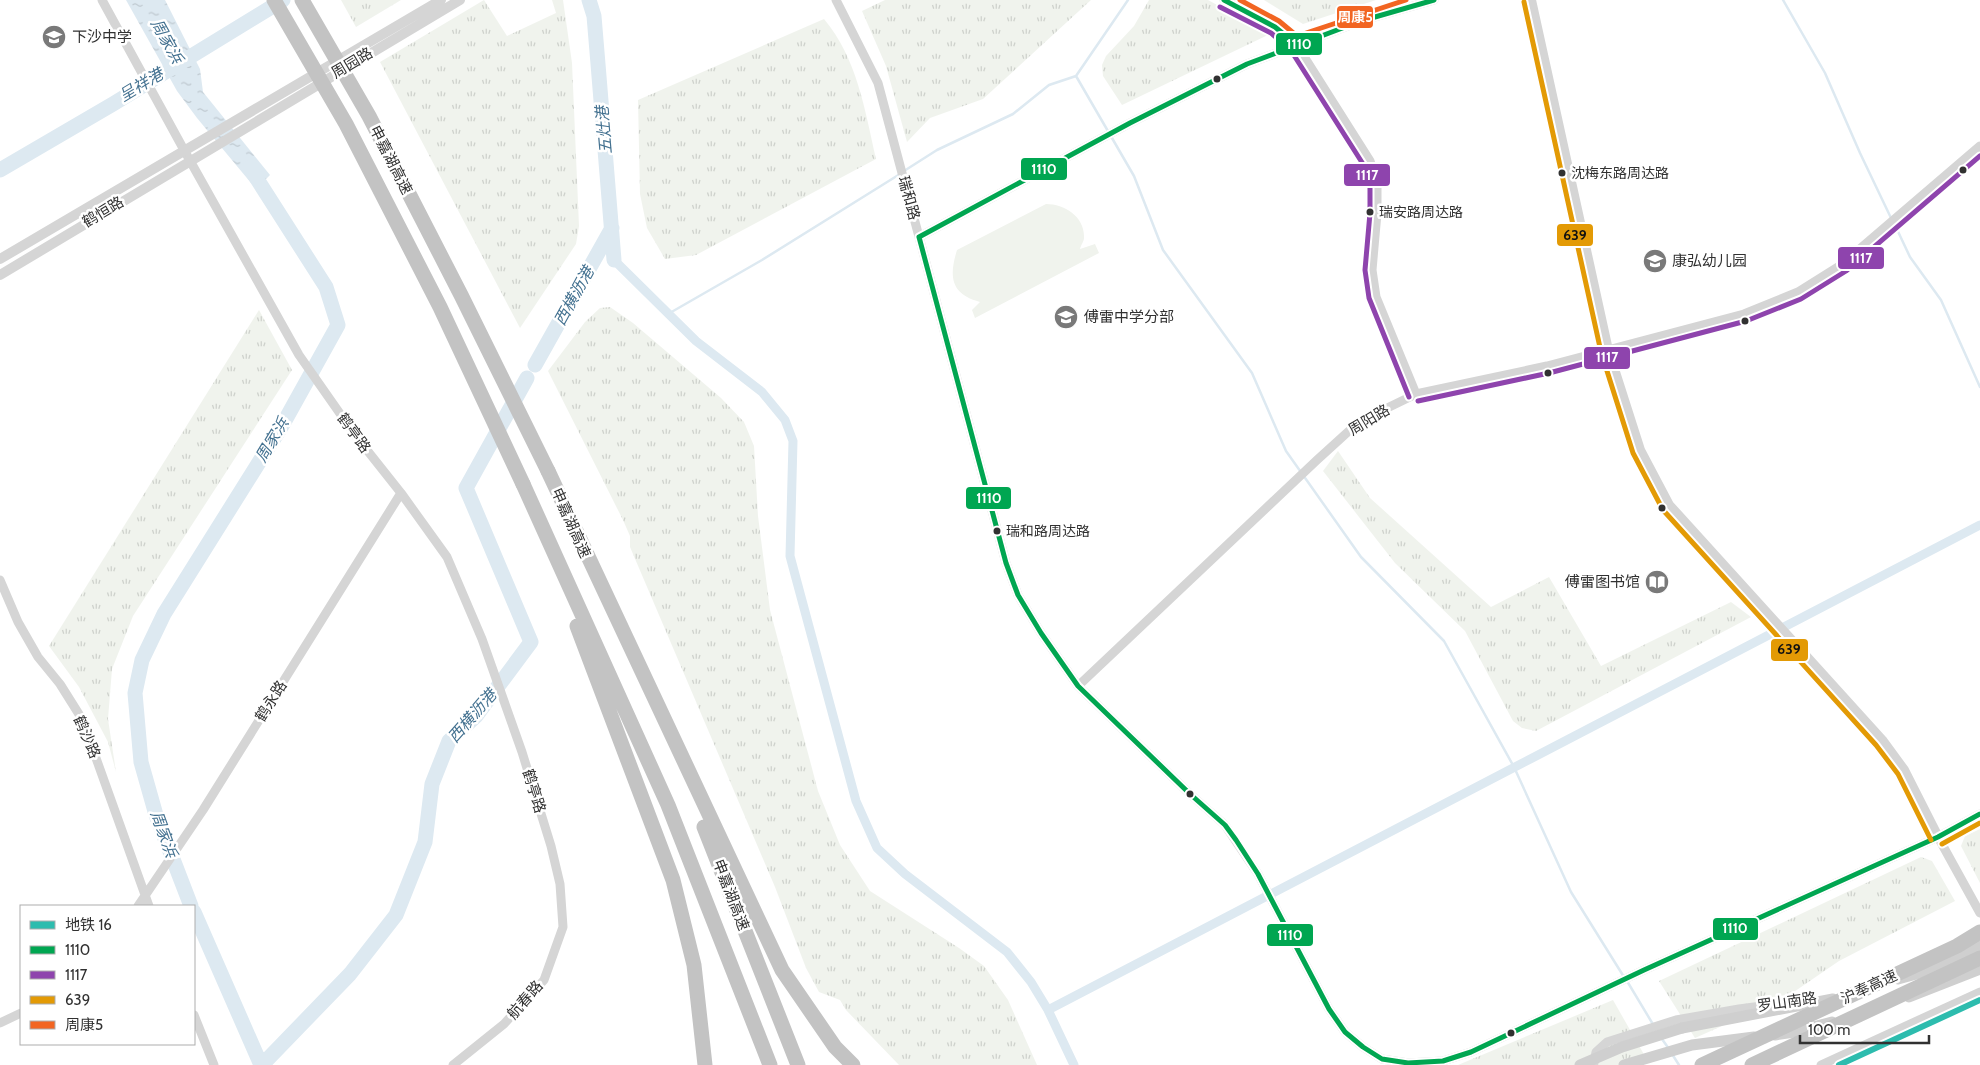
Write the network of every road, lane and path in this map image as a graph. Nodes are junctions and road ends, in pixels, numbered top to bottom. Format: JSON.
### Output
{"nodes":[{"id":1,"x":102,"y":0,"type":"edge"},
{"id":2,"x":274,"y":0,"type":"edge"},
{"id":3,"x":302,"y":0,"type":"edge"},
{"id":4,"x":441,"y":0,"type":"edge"},
{"id":5,"x":460,"y":0,"type":"edge"},
{"id":6,"x":836,"y":0,"type":"edge"},
{"id":7,"x":1224,"y":0,"type":"edge"},
{"id":8,"x":1434,"y":0,"type":"edge"},
{"id":9,"x":1531,"y":0,"type":"edge"},
{"id":10,"x":1296,"y":44,"type":"junction"},
{"id":11,"x":201,"y":141,"type":"joint"},
{"id":12,"x":1980,"y":146,"type":"edge"},
{"id":13,"x":184,"y":150,"type":"junction"},
{"id":14,"x":207,"y":150,"type":"joint"},
{"id":15,"x":189,"y":160,"type":"junction"},
{"id":16,"x":919,"y":237,"type":"junction"},
{"id":17,"x":0,"y":259,"type":"edge"},
{"id":18,"x":0,"y":275,"type":"edge"},
{"id":19,"x":1608,"y":350,"type":"junction"},
{"id":20,"x":1416,"y":394,"type":"junction"},
{"id":21,"x":548,"y":471,"type":"junction"},
{"id":22,"x":523,"y":484,"type":"junction"},
{"id":23,"x":401,"y":493,"type":"junction"},
{"id":24,"x":0,"y":580,"type":"edge"},
{"id":25,"x":1078,"y":686,"type":"junction"},
{"id":26,"x":1980,"y":814,"type":"edge"},
{"id":27,"x":1938,"y":837,"type":"junction"},
{"id":28,"x":560,"y":884,"type":"joint"},
{"id":29,"x":145,"y":897,"type":"junction"},
{"id":30,"x":139,"y":905,"type":"edge"},
{"id":31,"x":149,"y":905,"type":"edge"},
{"id":32,"x":1980,"y":913,"type":"edge"},
{"id":33,"x":1980,"y":932,"type":"edge"},
{"id":34,"x":1980,"y":946,"type":"edge"},
{"id":35,"x":1980,"y":958,"type":"edge"},
{"id":36,"x":1980,"y":969,"type":"edge"},
{"id":37,"x":1980,"y":992,"type":"edge"},
{"id":38,"x":20,"y":1013,"type":"edge"},
{"id":39,"x":195,"y":1018,"type":"edge"},
{"id":40,"x":1850,"y":1020,"type":"junction"},
{"id":41,"x":0,"y":1023,"type":"edge"},
{"id":42,"x":214,"y":1065,"type":"edge"},
{"id":43,"x":453,"y":1065,"type":"edge"},
{"id":44,"x":705,"y":1065,"type":"edge"},
{"id":45,"x":770,"y":1065,"type":"edge"},
{"id":46,"x":798,"y":1065,"type":"edge"},
{"id":47,"x":851,"y":1065,"type":"edge"},
{"id":48,"x":1580,"y":1065,"type":"edge"},
{"id":49,"x":1594,"y":1065,"type":"edge"},
{"id":50,"x":1624,"y":1065,"type":"edge"},
{"id":51,"x":1702,"y":1065,"type":"edge"},
{"id":52,"x":1752,"y":1065,"type":"edge"},
{"id":53,"x":1766,"y":1065,"type":"edge"},
{"id":54,"x":1820,"y":1065,"type":"edge"}],
"edges":[{"from":1,"to":13,"type":"street","name":"鹤亭路"},
{"from":2,"to":22,"type":"highway","name":"申嘉湖高速","bridge":true},
{"from":3,"to":21,"type":"highway","name":"申嘉湖高速","bridge":true},
{"from":4,"to":11,"type":"street","name":"周园路"},
{"from":5,"to":14,"type":"street","name":"周园路"},
{"from":6,"to":16,"type":"street","name":"瑞和路"},
{"from":7,"to":10,"type":"street"},
{"from":8,"to":10,"type":"street"},
{"from":9,"to":19,"type":"street"},
{"from":10,"to":16,"type":"street"},
{"from":10,"to":20,"type":"street"},
{"from":11,"to":13,"type":"street","name":"鹤恒路"},
{"from":12,"to":19,"type":"street","name":"周阳路"},
{"from":13,"to":15,"type":"street","name":"鹤亭路"},
{"from":13,"to":17,"type":"street","name":"鹤恒路"},
{"from":14,"to":15,"type":"street","name":"鹤恒路"},
{"from":15,"to":18,"type":"street","name":"鹤恒路"},
{"from":15,"to":23,"type":"street","name":"鹤亭路"},
{"from":16,"to":25,"type":"street","name":"瑞和路"},
{"from":19,"to":20,"type":"street","name":"周阳路"},
{"from":19,"to":27,"type":"street"},
{"from":20,"to":25,"type":"street","name":"周阳路"},
{"from":21,"to":46,"type":"highway","name":"申嘉湖高速"},
{"from":21,"to":47,"type":"highway"},
{"from":22,"to":44,"type":"highway"},
{"from":22,"to":45,"type":"highway","name":"申嘉湖高速"},
{"from":23,"to":28,"type":"street","name":"鹤亭路"},
{"from":23,"to":29,"type":"street","name":"鹤永路"},
{"from":24,"to":29,"type":"street","name":"鹤沙路"},
{"from":25,"to":27,"type":"street","name":"瑞和路"},
{"from":26,"to":27,"type":"street"},
{"from":27,"to":32,"type":"street"},
{"from":28,"to":43,"type":"street","name":"航春路"},
{"from":29,"to":30,"type":"street","name":"鹤永路"},
{"from":29,"to":31,"type":"street","name":"鹤沙路"},
{"from":33,"to":49,"type":"street","name":"罗山南路"},
{"from":33,"to":51,"type":"highway","name":"沪奉高速","bridge":true},
{"from":34,"to":48,"type":"main road","name":"罗山南路","bridge":true},
{"from":35,"to":40,"type":"highway","name":"沪奉高速","bridge":true},
{"from":36,"to":50,"type":"main road","name":"罗山南路"},
{"from":37,"to":54,"type":"street"},
{"from":38,"to":41,"type":"street"},
{"from":39,"to":42,"type":"street"},
{"from":40,"to":52,"type":"highway","name":"沪奉高速","bridge":true},
{"from":40,"to":53,"type":"highway","bridge":true}]}
